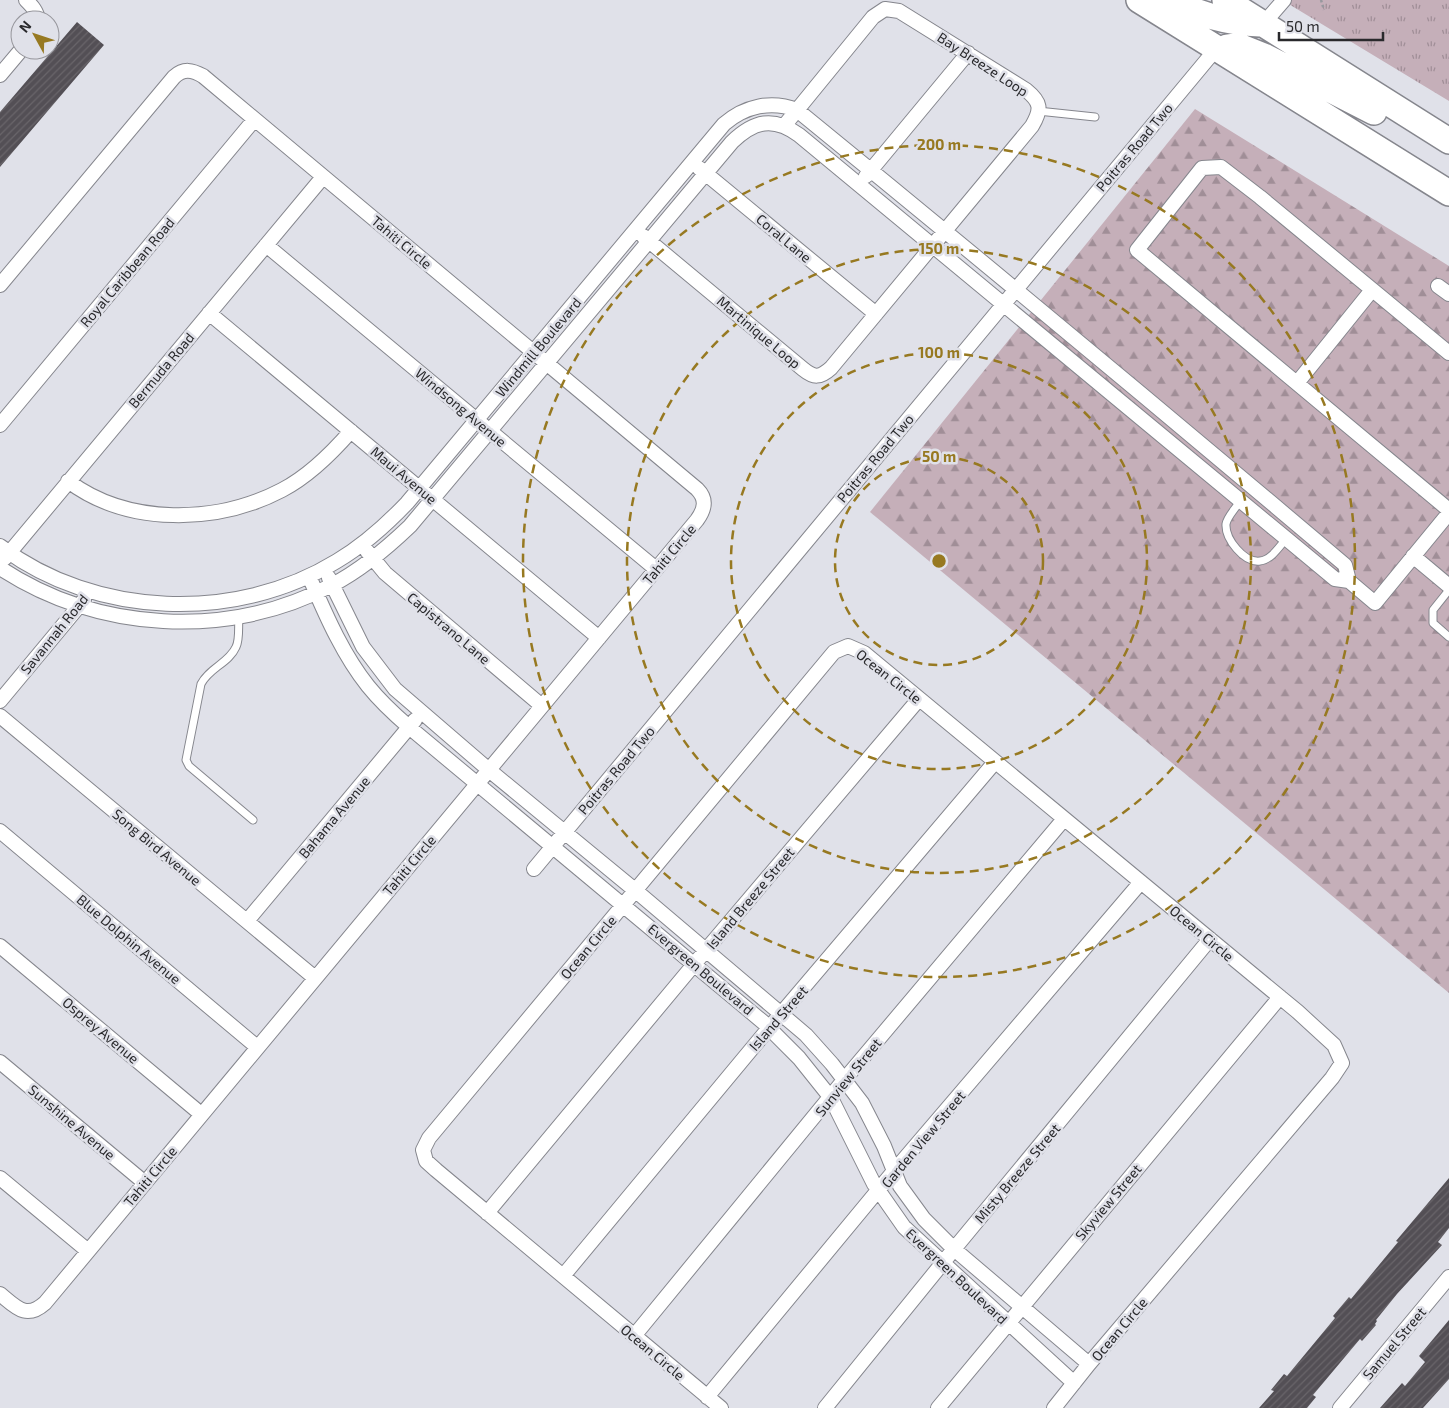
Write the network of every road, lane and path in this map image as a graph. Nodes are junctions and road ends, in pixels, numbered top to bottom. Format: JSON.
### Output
{"nodes":[{"id":1,"x":26,"y":0,"type":"edge"},
{"id":2,"x":1139,"y":0,"type":"edge"},
{"id":3,"x":1172,"y":0,"type":"edge"},
{"id":4,"x":1284,"y":0,"type":"edge"},
{"id":5,"x":1321,"y":0,"type":"edge"},
{"id":6,"x":1233,"y":1,"type":"edge"},
{"id":7,"x":35,"y":10,"type":"edge"},
{"id":8,"x":1324,"y":10,"type":"dead end"},
{"id":9,"x":1263,"y":24,"type":"junction"},
{"id":10,"x":1216,"y":49,"type":"junction"},
{"id":11,"x":968,"y":53,"type":"junction"},
{"id":12,"x":13,"y":60,"type":"edge"},
{"id":13,"x":0,"y":75,"type":"edge"},
{"id":14,"x":797,"y":110,"type":"junction"},
{"id":15,"x":1038,"y":111,"type":"junction"},
{"id":16,"x":1095,"y":117,"type":"dead end"},
{"id":17,"x":254,"y":120,"type":"junction"},
{"id":18,"x":784,"y":126,"type":"junction"},
{"id":19,"x":1449,"y":141,"type":"edge"},
{"id":20,"x":1449,"y":158,"type":"edge"},
{"id":21,"x":692,"y":162,"type":"junction"},
{"id":22,"x":871,"y":170,"type":"junction"},
{"id":23,"x":706,"y":172,"type":"junction"},
{"id":24,"x":322,"y":177,"type":"junction"},
{"id":25,"x":859,"y":184,"type":"junction"},
{"id":26,"x":1449,"y":193,"type":"edge"},
{"id":27,"x":635,"y":230,"type":"junction"},
{"id":28,"x":945,"y":231,"type":"junction"},
{"id":29,"x":649,"y":241,"type":"junction"},
{"id":30,"x":266,"y":245,"type":"junction"},
{"id":31,"x":933,"y":245,"type":"junction"},
{"id":32,"x":0,"y":286,"type":"edge"},
{"id":33,"x":1016,"y":289,"type":"junction"},
{"id":34,"x":1372,"y":290,"type":"junction"},
{"id":35,"x":1004,"y":304,"type":"junction"},
{"id":36,"x":209,"y":313,"type":"junction"},
{"id":37,"x":876,"y":314,"type":"junction"},
{"id":38,"x":534,"y":352,"type":"junction"},
{"id":39,"x":1449,"y":353,"type":"edge"},
{"id":40,"x":547,"y":363,"type":"junction"},
{"id":41,"x":1297,"y":383,"type":"junction"},
{"id":42,"x":477,"y":420,"type":"junction"},
{"id":43,"x":0,"y":425,"type":"edge"},
{"id":44,"x":351,"y":431,"type":"junction"},
{"id":45,"x":490,"y":431,"type":"junction"},
{"id":46,"x":68,"y":481,"type":"junction"},
{"id":47,"x":420,"y":488,"type":"junction"},
{"id":48,"x":433,"y":500,"type":"junction"},
{"id":49,"x":1269,"y":501,"type":"junction"},
{"id":50,"x":1240,"y":502,"type":"junction"},
{"id":51,"x":1449,"y":512,"type":"edge"},
{"id":52,"x":1258,"y":515,"type":"junction"},
{"id":53,"x":1286,"y":539,"type":"junction"},
{"id":54,"x":362,"y":544,"type":"junction"},
{"id":55,"x":4,"y":549,"type":"edge"},
{"id":56,"x":1413,"y":556,"type":"junction"},
{"id":57,"x":372,"y":559,"type":"junction"},
{"id":58,"x":0,"y":566,"type":"edge"},
{"id":59,"x":324,"y":568,"type":"junction"},
{"id":60,"x":656,"y":569,"type":"junction"},
{"id":61,"x":309,"y":576,"type":"junction"},
{"id":62,"x":1349,"y":581,"type":"junction"},
{"id":63,"x":332,"y":585,"type":"junction"},
{"id":64,"x":1449,"y":588,"type":"edge"},
{"id":65,"x":89,"y":591,"type":"junction"},
{"id":66,"x":316,"y":592,"type":"junction"},
{"id":67,"x":79,"y":607,"type":"junction"},
{"id":68,"x":239,"y":616,"type":"junction"},
{"id":69,"x":1449,"y":637,"type":"edge"},
{"id":70,"x":599,"y":638,"type":"junction"},
{"id":71,"x":919,"y":699,"type":"junction"},
{"id":72,"x":0,"y":701,"type":"edge"},
{"id":73,"x":542,"y":706,"type":"junction"},
{"id":74,"x":421,"y":713,"type":"junction"},
{"id":75,"x":0,"y":716,"type":"edge"},
{"id":76,"x":409,"y":727,"type":"junction"},
{"id":77,"x":995,"y":762,"type":"junction"},
{"id":78,"x":489,"y":770,"type":"junction"},
{"id":79,"x":477,"y":784,"type":"junction"},
{"id":80,"x":1064,"y":818,"type":"junction"},
{"id":81,"x":254,"y":820,"type":"dead end"},
{"id":82,"x":0,"y":831,"type":"edge"},
{"id":83,"x":564,"y":832,"type":"junction"},
{"id":84,"x":552,"y":846,"type":"junction"},
{"id":85,"x":534,"y":869,"type":"dead end"},
{"id":86,"x":1141,"y":882,"type":"junction"},
{"id":87,"x":636,"y":891,"type":"junction"},
{"id":88,"x":623,"y":904,"type":"junction"},
{"id":89,"x":247,"y":921,"type":"junction"},
{"id":90,"x":1210,"y":939,"type":"junction"},
{"id":91,"x":0,"y":946,"type":"edge"},
{"id":92,"x":706,"y":950,"type":"junction"},
{"id":93,"x":694,"y":964,"type":"junction"},
{"id":94,"x":315,"y":978,"type":"junction"},
{"id":95,"x":1280,"y":997,"type":"junction"},
{"id":96,"x":782,"y":1014,"type":"junction"},
{"id":97,"x":769,"y":1028,"type":"junction"},
{"id":98,"x":257,"y":1046,"type":"junction"},
{"id":99,"x":0,"y":1062,"type":"edge"},
{"id":100,"x":844,"y":1080,"type":"junction"},
{"id":101,"x":830,"y":1098,"type":"junction"},
{"id":102,"x":201,"y":1114,"type":"junction"},
{"id":103,"x":894,"y":1171,"type":"junction"},
{"id":104,"x":0,"y":1178,"type":"edge"},
{"id":105,"x":144,"y":1183,"type":"junction"},
{"id":106,"x":878,"y":1191,"type":"junction"},
{"id":107,"x":487,"y":1213,"type":"junction"},
{"id":108,"x":954,"y":1249,"type":"junction"},
{"id":109,"x":88,"y":1251,"type":"junction"},
{"id":110,"x":943,"y":1264,"type":"junction"},
{"id":111,"x":563,"y":1276,"type":"junction"},
{"id":112,"x":1449,"y":1277,"type":"edge"},
{"id":113,"x":0,"y":1294,"type":"edge"},
{"id":114,"x":1021,"y":1306,"type":"junction"},
{"id":115,"x":1008,"y":1323,"type":"junction"},
{"id":116,"x":634,"y":1336,"type":"junction"},
{"id":117,"x":1089,"y":1364,"type":"junction"},
{"id":118,"x":1074,"y":1383,"type":"junction"},
{"id":119,"x":708,"y":1397,"type":"junction"},
{"id":120,"x":721,"y":1408,"type":"edge"},
{"id":121,"x":825,"y":1408,"type":"edge"},
{"id":122,"x":938,"y":1408,"type":"edge"},
{"id":123,"x":1054,"y":1408,"type":"edge"},
{"id":124,"x":1340,"y":1408,"type":"edge"}],
"edges":[{"from":1,"to":7,"type":"street"},
{"from":2,"to":10,"type":"highway"},
{"from":3,"to":9,"type":"highway"},
{"from":4,"to":9,"type":"street"},
{"from":5,"to":8,"type":"path"},
{"from":6,"to":9,"type":"highway"},
{"from":9,"to":19,"type":"highway"},
{"from":10,"to":20,"type":"highway"},
{"from":10,"to":26,"type":"highway"},
{"from":10,"to":33,"type":"street","name":"Poitras Road Two"},
{"from":11,"to":14,"type":"street","name":"Bay Breeze Loop"},
{"from":11,"to":15,"type":"street","name":"Bay Breeze Loop"},
{"from":11,"to":22,"type":"street"},
{"from":12,"to":13,"type":"street"},
{"from":14,"to":18,"type":"street","name":"Bay Breeze Loop"},
{"from":14,"to":21,"type":"street","name":"Windmill Boulevard"},
{"from":14,"to":22,"type":"street","name":"Windmill Boulevard"},
{"from":15,"to":16,"type":"lane"},
{"from":15,"to":28,"type":"street","name":"Bay Breeze Loop"},
{"from":17,"to":24,"type":"street","name":"Tahiti Circle"},
{"from":17,"to":32,"type":"street","name":"Tahiti Circle"},
{"from":17,"to":43,"type":"street","name":"Royal Caribbean Road"},
{"from":18,"to":23,"type":"street","name":"Windmill Boulevard"},
{"from":18,"to":25,"type":"street"},
{"from":21,"to":23,"type":"street","name":"Coral Lane"},
{"from":21,"to":27,"type":"street","name":"Windmill Boulevard"},
{"from":22,"to":25,"type":"street"},
{"from":22,"to":28,"type":"street","name":"Windmill Boulevard"},
{"from":23,"to":29,"type":"street","name":"Windmill Boulevard"},
{"from":23,"to":37,"type":"street","name":"Coral Lane"},
{"from":24,"to":30,"type":"street","name":"Bermuda Road"},
{"from":24,"to":38,"type":"street","name":"Tahiti Circle"},
{"from":25,"to":31,"type":"street"},
{"from":27,"to":29,"type":"street","name":"Martinique Loop"},
{"from":27,"to":38,"type":"street","name":"Windmill Boulevard"},
{"from":28,"to":31,"type":"street","name":"Bay Breeze Loop"},
{"from":28,"to":33,"type":"street","name":"Windmill Boulevard"},
{"from":29,"to":37,"type":"street","name":"Martinique Loop"},
{"from":29,"to":40,"type":"street","name":"Windmill Boulevard"},
{"from":30,"to":36,"type":"street","name":"Bermuda Road"},
{"from":30,"to":42,"type":"street","name":"Windsong Avenue"},
{"from":31,"to":35,"type":"street"},
{"from":31,"to":37,"type":"street","name":"Bay Breeze Loop"},
{"from":33,"to":35,"type":"street","name":"Poitras Road Two"},
{"from":33,"to":49,"type":"street","name":"Windmill Boulevard"},
{"from":34,"to":39,"type":"street"},
{"from":34,"to":41,"type":"street"},
{"from":34,"to":41,"type":"street"},
{"from":35,"to":50,"type":"street"},
{"from":35,"to":83,"type":"street","name":"Poitras Road Two"},
{"from":36,"to":44,"type":"street","name":"Maui Avenue"},
{"from":36,"to":46,"type":"street","name":"Bermuda Road"},
{"from":38,"to":40,"type":"street","name":"Tahiti Circle"},
{"from":38,"to":42,"type":"street","name":"Windmill Boulevard"},
{"from":40,"to":45,"type":"street","name":"Windmill Boulevard"},
{"from":40,"to":60,"type":"street","name":"Tahiti Circle"},
{"from":41,"to":51,"type":"street"},
{"from":42,"to":45,"type":"street","name":"Windsong Avenue"},
{"from":42,"to":47,"type":"street","name":"Windmill Boulevard"},
{"from":44,"to":46,"type":"street"},
{"from":44,"to":47,"type":"street","name":"Maui Avenue"},
{"from":45,"to":48,"type":"street","name":"Windmill Boulevard"},
{"from":45,"to":60,"type":"street","name":"Windsong Avenue"},
{"from":46,"to":55,"type":"street","name":"Bermuda Road"},
{"from":47,"to":48,"type":"street","name":"Maui Avenue"},
{"from":47,"to":54,"type":"street","name":"Windmill Boulevard"},
{"from":48,"to":57,"type":"street","name":"Windmill Boulevard"},
{"from":48,"to":70,"type":"street","name":"Maui Avenue"},
{"from":49,"to":52,"type":"street"},
{"from":49,"to":62,"type":"street","name":"Windmill Boulevard"},
{"from":50,"to":52,"type":"street"},
{"from":50,"to":53,"type":"lane"},
{"from":51,"to":56,"type":"street"},
{"from":52,"to":53,"type":"street"},
{"from":53,"to":62,"type":"street"},
{"from":54,"to":57,"type":"street","name":"Capistrano Lane"},
{"from":54,"to":59,"type":"street","name":"Windmill Boulevard"},
{"from":55,"to":58,"type":"street","name":"Bermuda Road"},
{"from":55,"to":65,"type":"street","name":"Windmill Boulevard"},
{"from":56,"to":62,"type":"street"},
{"from":56,"to":64,"type":"street"},
{"from":57,"to":63,"type":"street","name":"Windmill Boulevard"},
{"from":57,"to":73,"type":"street","name":"Capistrano Lane"},
{"from":58,"to":67,"type":"street","name":"Windmill Boulevard"},
{"from":59,"to":61,"type":"street","name":"Windmill Boulevard"},
{"from":59,"to":63,"type":"street","name":"Evergreen Boulevard"},
{"from":60,"to":70,"type":"street","name":"Tahiti Circle"},
{"from":61,"to":65,"type":"street","name":"Windmill Boulevard"},
{"from":61,"to":66,"type":"street","name":"Evergreen Boulevard"},
{"from":63,"to":66,"type":"street","name":"Windmill Boulevard"},
{"from":63,"to":74,"type":"street","name":"Evergreen Boulevard"},
{"from":64,"to":69,"type":"lane"},
{"from":65,"to":67,"type":"street","name":"Savannah Road"},
{"from":66,"to":68,"type":"street","name":"Windmill Boulevard"},
{"from":66,"to":76,"type":"street","name":"Evergreen Boulevard"},
{"from":67,"to":68,"type":"street","name":"Windmill Boulevard"},
{"from":67,"to":72,"type":"street","name":"Savannah Road"},
{"from":68,"to":81,"type":"lane"},
{"from":70,"to":73,"type":"street","name":"Tahiti Circle"},
{"from":71,"to":77,"type":"street","name":"Ocean Circle"},
{"from":71,"to":87,"type":"street","name":"Ocean Circle"},
{"from":71,"to":92,"type":"street","name":"Island Breeze Street"},
{"from":73,"to":78,"type":"street","name":"Tahiti Circle"},
{"from":74,"to":76,"type":"street","name":"Bahama Avenue"},
{"from":74,"to":78,"type":"street","name":"Evergreen Boulevard"},
{"from":75,"to":89,"type":"street","name":"Song Bird Avenue"},
{"from":76,"to":79,"type":"street","name":"Evergreen Boulevard"},
{"from":76,"to":89,"type":"street","name":"Bahama Avenue"},
{"from":77,"to":80,"type":"street","name":"Ocean Circle"},
{"from":77,"to":96,"type":"street","name":"Island Street"},
{"from":78,"to":79,"type":"street","name":"Tahiti Circle"},
{"from":78,"to":83,"type":"street","name":"Evergreen Boulevard"},
{"from":79,"to":84,"type":"street","name":"Evergreen Boulevard"},
{"from":79,"to":94,"type":"street","name":"Tahiti Circle"},
{"from":80,"to":86,"type":"street","name":"Ocean Circle"},
{"from":80,"to":100,"type":"street","name":"Sunview Street"},
{"from":82,"to":98,"type":"street","name":"Blue Dolphin Avenue"},
{"from":83,"to":84,"type":"street","name":"Poitras Road Two"},
{"from":83,"to":87,"type":"street","name":"Evergreen Boulevard"},
{"from":84,"to":85,"type":"street","name":"Poitras Road Two"},
{"from":84,"to":88,"type":"street","name":"Evergreen Boulevard"},
{"from":86,"to":90,"type":"street","name":"Ocean Circle"},
{"from":86,"to":103,"type":"street","name":"Garden View Street"},
{"from":87,"to":88,"type":"street","name":"Ocean Circle"},
{"from":87,"to":92,"type":"street","name":"Evergreen Boulevard"},
{"from":88,"to":93,"type":"street","name":"Evergreen Boulevard"},
{"from":88,"to":107,"type":"street","name":"Ocean Circle"},
{"from":89,"to":94,"type":"street","name":"Song Bird Avenue"},
{"from":90,"to":95,"type":"street","name":"Ocean Circle"},
{"from":90,"to":108,"type":"street","name":"Misty Breeze Street"},
{"from":91,"to":102,"type":"street","name":"Osprey Avenue"},
{"from":92,"to":93,"type":"street","name":"Island Breeze Street"},
{"from":92,"to":96,"type":"street","name":"Evergreen Boulevard"},
{"from":93,"to":97,"type":"street","name":"Evergreen Boulevard"},
{"from":93,"to":107,"type":"street","name":"Island Breeze Street"},
{"from":94,"to":98,"type":"street","name":"Tahiti Circle"},
{"from":95,"to":114,"type":"street","name":"Skyview Street"},
{"from":95,"to":117,"type":"street","name":"Ocean Circle"},
{"from":96,"to":97,"type":"street","name":"Island Street"},
{"from":96,"to":100,"type":"street","name":"Evergreen Boulevard"},
{"from":97,"to":101,"type":"street","name":"Evergreen Boulevard"},
{"from":97,"to":111,"type":"street","name":"Island Street"},
{"from":98,"to":102,"type":"street","name":"Tahiti Circle"},
{"from":99,"to":105,"type":"street","name":"Sunshine Avenue"},
{"from":100,"to":101,"type":"street","name":"Sunview Street"},
{"from":100,"to":103,"type":"street","name":"Evergreen Boulevard"},
{"from":101,"to":106,"type":"street","name":"Evergreen Boulevard"},
{"from":101,"to":116,"type":"street","name":"Sunview Street"},
{"from":102,"to":105,"type":"street","name":"Tahiti Circle"},
{"from":103,"to":106,"type":"street","name":"Garden View Street"},
{"from":103,"to":108,"type":"street","name":"Evergreen Boulevard"},
{"from":104,"to":109,"type":"street"},
{"from":105,"to":109,"type":"street","name":"Tahiti Circle"},
{"from":106,"to":110,"type":"street","name":"Evergreen Boulevard"},
{"from":106,"to":119,"type":"street","name":"Garden View Street"},
{"from":107,"to":111,"type":"street","name":"Ocean Circle"},
{"from":108,"to":110,"type":"street","name":"Misty Breeze Street"},
{"from":108,"to":114,"type":"street","name":"Evergreen Boulevard"},
{"from":109,"to":113,"type":"street","name":"Tahiti Circle"},
{"from":110,"to":115,"type":"street","name":"Evergreen Boulevard"},
{"from":110,"to":121,"type":"street","name":"Misty Breeze Street"},
{"from":111,"to":116,"type":"street","name":"Ocean Circle"},
{"from":112,"to":124,"type":"street","name":"Samuel Street"},
{"from":114,"to":115,"type":"street","name":"Skyview Street"},
{"from":114,"to":117,"type":"street","name":"Evergreen Boulevard"},
{"from":115,"to":118,"type":"street","name":"Evergreen Boulevard"},
{"from":115,"to":122,"type":"street","name":"Skyview Street"},
{"from":116,"to":119,"type":"street","name":"Ocean Circle"},
{"from":117,"to":118,"type":"street","name":"Ocean Circle"},
{"from":118,"to":123,"type":"street","name":"Ocean Circle"},
{"from":119,"to":120,"type":"street","name":"Ocean Circle"}]}
